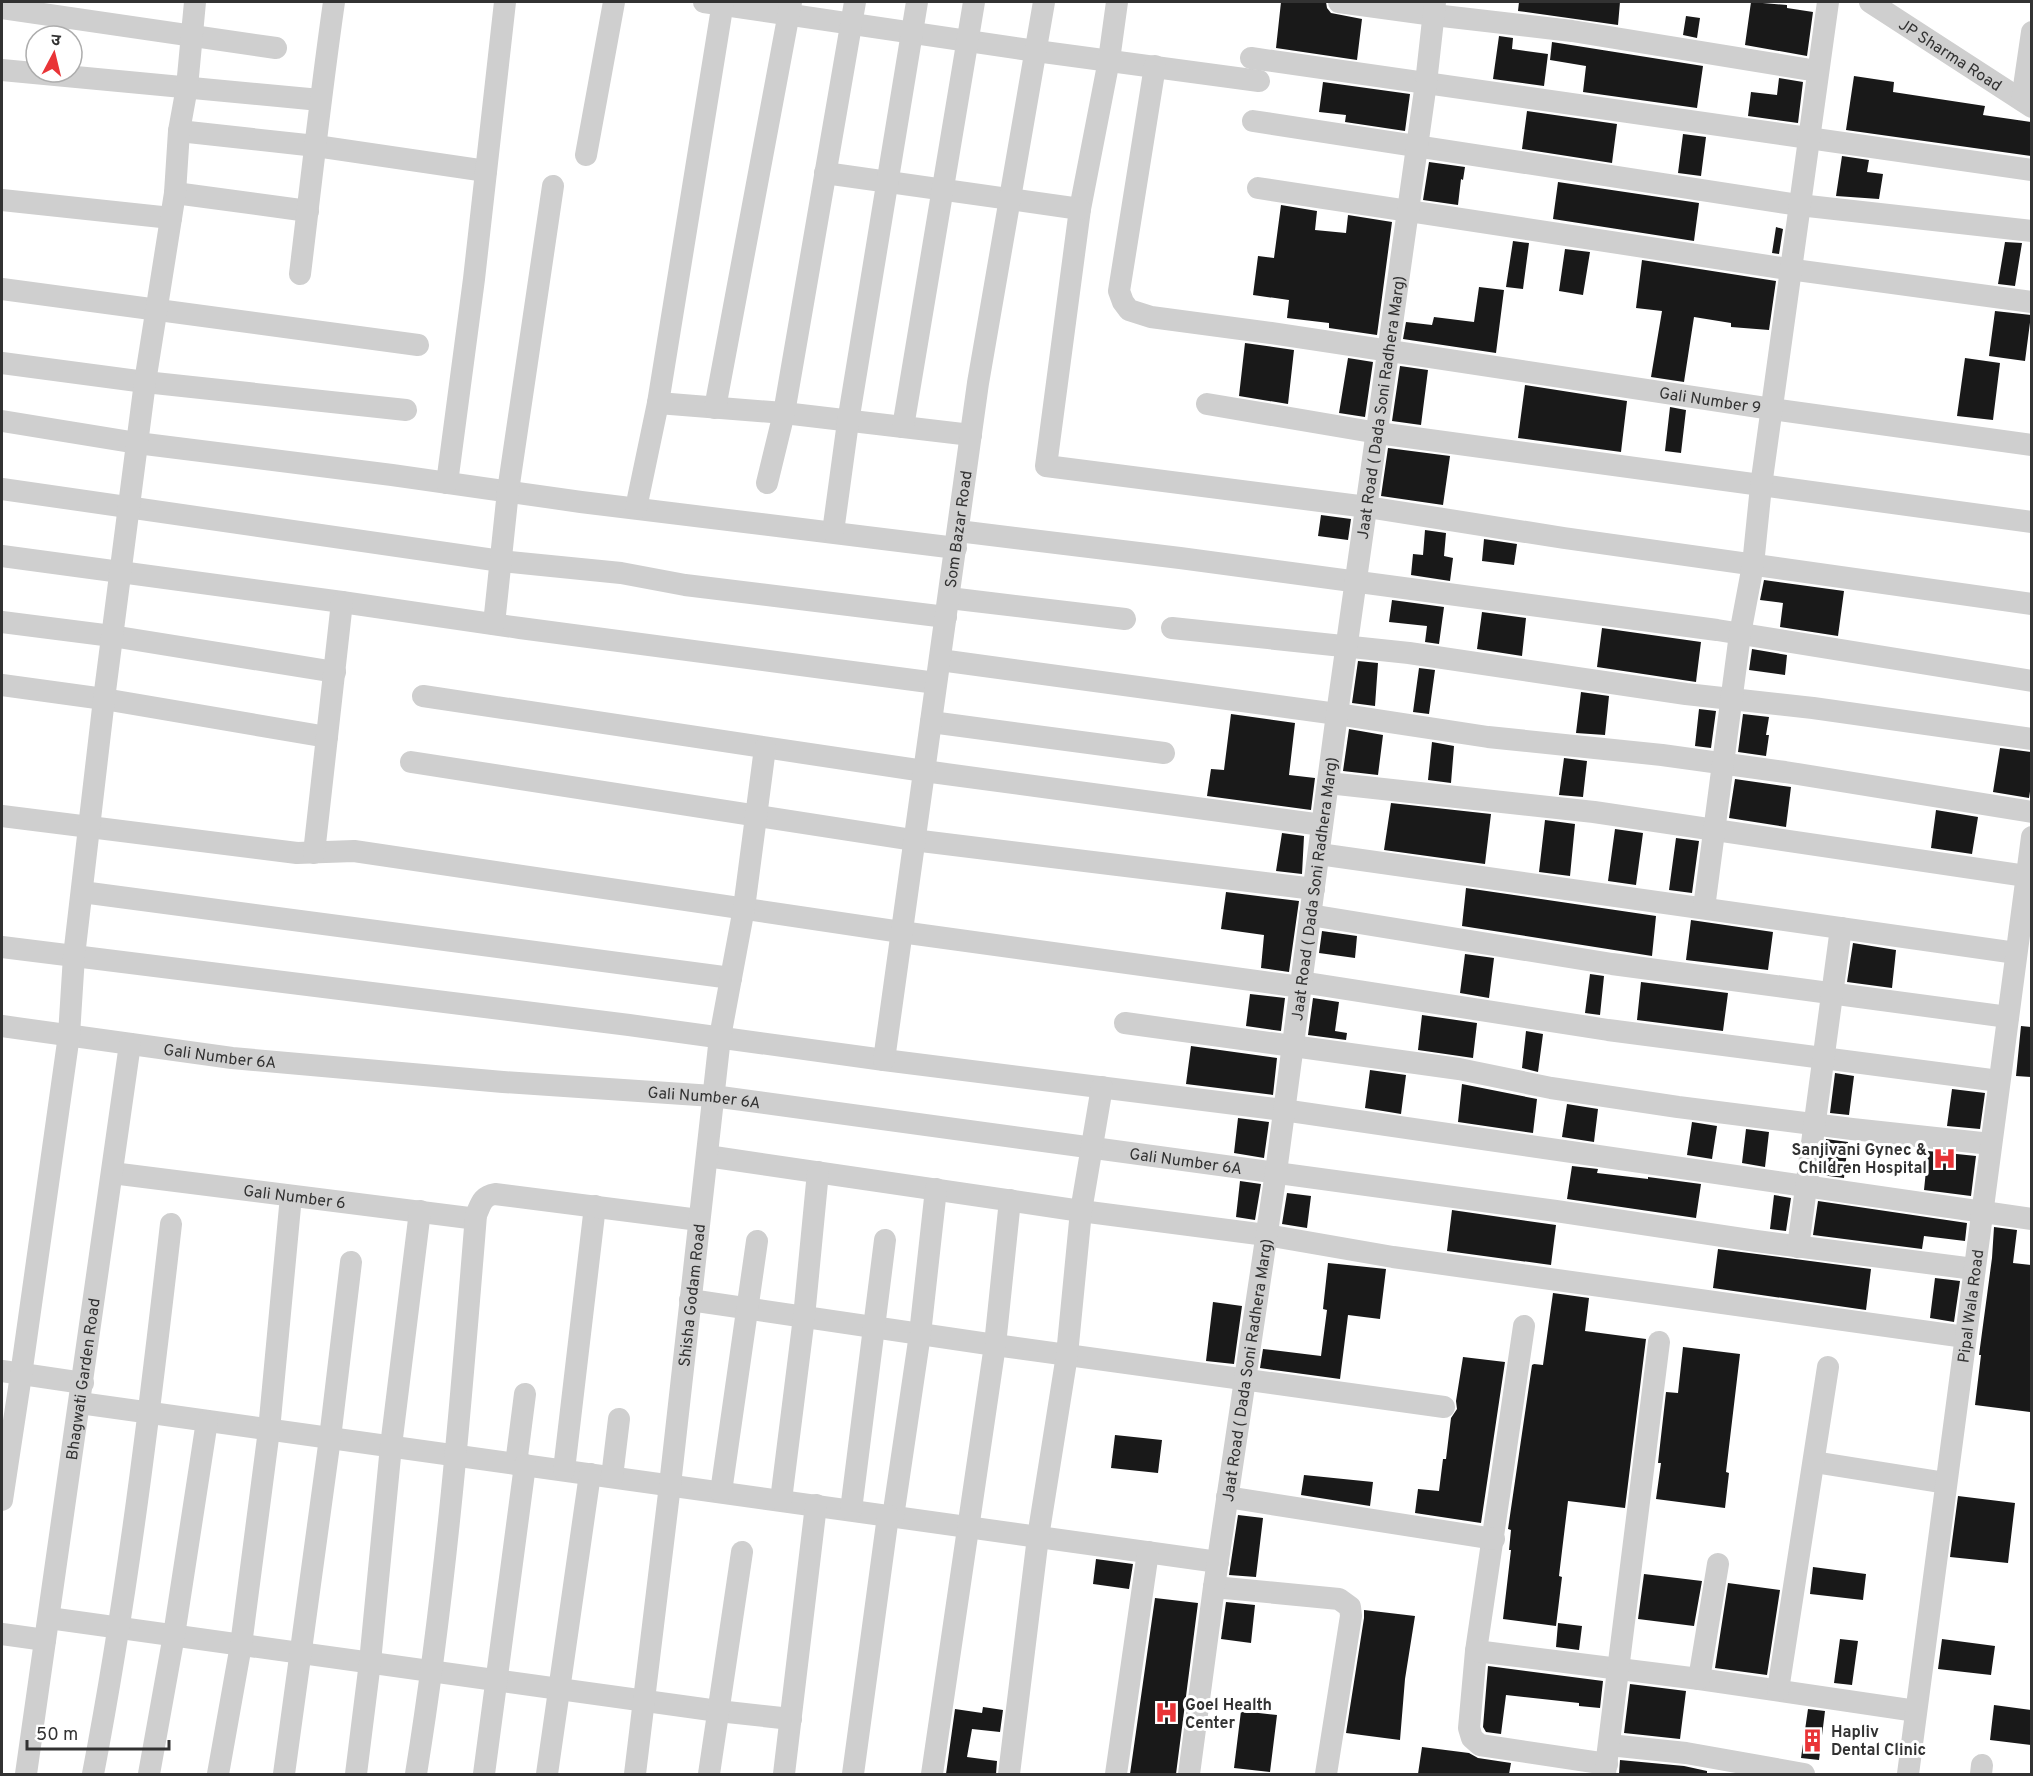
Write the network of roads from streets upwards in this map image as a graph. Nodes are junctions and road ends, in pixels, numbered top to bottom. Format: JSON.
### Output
{"nodes":[{"id":1,"x":195,"y":2,"type":"edge"},
{"id":2,"x":334,"y":2,"type":"edge"},
{"id":3,"x":505,"y":2,"type":"edge"},
{"id":4,"x":614,"y":2,"type":"edge"},
{"id":5,"x":716,"y":2,"type":"edge"},
{"id":6,"x":917,"y":2,"type":"edge"},
{"id":7,"x":974,"y":2,"type":"edge"},
{"id":8,"x":1044,"y":2,"type":"edge"},
{"id":9,"x":1117,"y":2,"type":"edge"},
{"id":10,"x":1339,"y":2,"type":"edge"},
{"id":11,"x":1825,"y":2,"type":"edge"},
{"id":12,"x":1870,"y":2,"type":"edge"},
{"id":13,"x":2,"y":8,"type":"edge"},
{"id":14,"x":790,"y":8,"type":"edge"},
{"id":15,"x":1434,"y":8,"type":"edge"},
{"id":16,"x":853,"y":12,"type":"edge"},
{"id":17,"x":912,"y":32,"type":"junction"},
{"id":18,"x":2031,"y":32,"type":"edge"},
{"id":19,"x":192,"y":35,"type":"junction"},
{"id":20,"x":968,"y":40,"type":"junction"},
{"id":21,"x":276,"y":48,"type":"dead end"},
{"id":22,"x":1036,"y":51,"type":"junction"},
{"id":23,"x":1251,"y":58,"type":"dead end"},
{"id":24,"x":1109,"y":60,"type":"junction"},
{"id":25,"x":1155,"y":66,"type":"junction"},
{"id":26,"x":2,"y":70,"type":"edge"},
{"id":27,"x":1818,"y":71,"type":"junction"},
{"id":28,"x":1259,"y":81,"type":"dead end"},
{"id":29,"x":1426,"y":83,"type":"junction"},
{"id":30,"x":187,"y":87,"type":"junction"},
{"id":31,"x":320,"y":100,"type":"junction"},
{"id":32,"x":2027,"y":103,"type":"edge"},
{"id":33,"x":1253,"y":121,"type":"dead end"},
{"id":34,"x":179,"y":131,"type":"junction"},
{"id":35,"x":1808,"y":136,"type":"junction"},
{"id":36,"x":316,"y":146,"type":"junction"},
{"id":37,"x":1417,"y":146,"type":"junction"},
{"id":38,"x":586,"y":155,"type":"dead end"},
{"id":39,"x":2031,"y":170,"type":"edge"},
{"id":40,"x":486,"y":171,"type":"junction"},
{"id":41,"x":825,"y":173,"type":"junction"},
{"id":42,"x":887,"y":183,"type":"junction"},
{"id":43,"x":553,"y":186,"type":"dead end"},
{"id":44,"x":1258,"y":188,"type":"dead end"},
{"id":45,"x":943,"y":191,"type":"junction"},
{"id":46,"x":175,"y":193,"type":"junction"},
{"id":47,"x":1011,"y":199,"type":"junction"},
{"id":48,"x":2,"y":200,"type":"edge"},
{"id":49,"x":1799,"y":205,"type":"junction"},
{"id":50,"x":1080,"y":209,"type":"junction"},
{"id":51,"x":1408,"y":210,"type":"junction"},
{"id":52,"x":308,"y":211,"type":"junction"},
{"id":53,"x":171,"y":218,"type":"junction"},
{"id":54,"x":2031,"y":231,"type":"edge"},
{"id":55,"x":1792,"y":269,"type":"junction"},
{"id":56,"x":300,"y":274,"type":"dead end"},
{"id":57,"x":2,"y":289,"type":"edge"},
{"id":58,"x":2031,"y":302,"type":"edge"},
{"id":59,"x":156,"y":310,"type":"junction"},
{"id":60,"x":418,"y":345,"type":"dead end"},
{"id":61,"x":1389,"y":352,"type":"junction"},
{"id":62,"x":2,"y":363,"type":"edge"},
{"id":63,"x":145,"y":382,"type":"junction"},
{"id":64,"x":658,"y":403,"type":"junction"},
{"id":65,"x":1207,"y":404,"type":"dead end"},
{"id":66,"x":715,"y":408,"type":"junction"},
{"id":67,"x":1772,"y":409,"type":"junction"},
{"id":68,"x":406,"y":410,"type":"dead end"},
{"id":69,"x":784,"y":413,"type":"junction"},
{"id":70,"x":2,"y":421,"type":"edge"},
{"id":71,"x":848,"y":422,"type":"junction"},
{"id":72,"x":903,"y":428,"type":"junction"},
{"id":73,"x":1377,"y":433,"type":"junction"},
{"id":74,"x":971,"y":435,"type":"junction"},
{"id":75,"x":137,"y":443,"type":"junction"},
{"id":76,"x":2031,"y":445,"type":"edge"},
{"id":77,"x":447,"y":483,"type":"junction"},
{"id":78,"x":767,"y":483,"type":"dead end"},
{"id":79,"x":1761,"y":486,"type":"junction"},
{"id":80,"x":2,"y":489,"type":"edge"},
{"id":81,"x":508,"y":491,"type":"junction"},
{"id":82,"x":129,"y":507,"type":"junction"},
{"id":83,"x":1367,"y":507,"type":"junction"},
{"id":84,"x":636,"y":508,"type":"junction"},
{"id":85,"x":2031,"y":522,"type":"edge"},
{"id":86,"x":833,"y":532,"type":"junction"},
{"id":87,"x":957,"y":539,"type":"junction"},
{"id":88,"x":2,"y":556,"type":"edge"},
{"id":89,"x":501,"y":561,"type":"junction"},
{"id":90,"x":1753,"y":565,"type":"junction"},
{"id":91,"x":120,"y":573,"type":"junction"},
{"id":92,"x":1356,"y":583,"type":"junction"},
{"id":93,"x":342,"y":602,"type":"junction"},
{"id":94,"x":2031,"y":604,"type":"edge"},
{"id":95,"x":948,"y":608,"type":"junction"},
{"id":96,"x":1125,"y":619,"type":"dead end"},
{"id":97,"x":2,"y":622,"type":"edge"},
{"id":98,"x":494,"y":624,"type":"junction"},
{"id":99,"x":1172,"y":628,"type":"dead end"},
{"id":100,"x":1740,"y":634,"type":"junction"},
{"id":101,"x":112,"y":636,"type":"junction"},
{"id":102,"x":1347,"y":647,"type":"junction"},
{"id":103,"x":940,"y":660,"type":"junction"},
{"id":104,"x":335,"y":672,"type":"junction"},
{"id":105,"x":2031,"y":681,"type":"edge"},
{"id":106,"x":936,"y":683,"type":"junction"},
{"id":107,"x":2,"y":686,"type":"edge"},
{"id":108,"x":423,"y":696,"type":"dead end"},
{"id":109,"x":104,"y":699,"type":"junction"},
{"id":110,"x":1732,"y":699,"type":"junction"},
{"id":111,"x":1337,"y":714,"type":"junction"},
{"id":112,"x":931,"y":722,"type":"junction"},
{"id":113,"x":327,"y":737,"type":"junction"},
{"id":114,"x":2031,"y":739,"type":"edge"},
{"id":115,"x":765,"y":748,"type":"junction"},
{"id":116,"x":1164,"y":753,"type":"dead end"},
{"id":117,"x":411,"y":762,"type":"dead end"},
{"id":118,"x":1724,"y":764,"type":"junction"},
{"id":119,"x":924,"y":771,"type":"junction"},
{"id":120,"x":1328,"y":783,"type":"junction"},
{"id":121,"x":2031,"y":812,"type":"edge"},
{"id":122,"x":2,"y":816,"type":"edge"},
{"id":123,"x":756,"y":817,"type":"junction"},
{"id":124,"x":1322,"y":825,"type":"junction"},
{"id":125,"x":89,"y":828,"type":"junction"},
{"id":126,"x":1714,"y":830,"type":"junction"},
{"id":127,"x":2031,"y":837,"type":"edge"},
{"id":128,"x":914,"y":840,"type":"junction"},
{"id":129,"x":314,"y":853,"type":"junction"},
{"id":130,"x":1318,"y":854,"type":"junction"},
{"id":131,"x":2026,"y":876,"type":"junction"},
{"id":132,"x":1314,"y":889,"type":"junction"},
{"id":133,"x":82,"y":892,"type":"junction"},
{"id":134,"x":744,"y":908,"type":"junction"},
{"id":135,"x":1704,"y":908,"type":"junction"},
{"id":136,"x":1310,"y":915,"type":"junction"},
{"id":137,"x":1841,"y":928,"type":"junction"},
{"id":138,"x":901,"y":932,"type":"junction"},
{"id":139,"x":2,"y":947,"type":"edge"},
{"id":140,"x":2016,"y":953,"type":"junction"},
{"id":141,"x":74,"y":956,"type":"junction"},
{"id":142,"x":731,"y":978,"type":"junction"},
{"id":143,"x":1301,"y":985,"type":"junction"},
{"id":144,"x":1832,"y":994,"type":"junction"},
{"id":145,"x":2008,"y":1017,"type":"junction"},
{"id":146,"x":1125,"y":1023,"type":"dead end"},
{"id":147,"x":2,"y":1026,"type":"edge"},
{"id":148,"x":69,"y":1035,"type":"junction"},
{"id":149,"x":720,"y":1037,"type":"junction"},
{"id":150,"x":130,"y":1044,"type":"junction"},
{"id":151,"x":1293,"y":1047,"type":"junction"},
{"id":152,"x":1823,"y":1058,"type":"junction"},
{"id":153,"x":884,"y":1060,"type":"junction"},
{"id":154,"x":1999,"y":1081,"type":"junction"},
{"id":155,"x":1102,"y":1087,"type":"junction"},
{"id":156,"x":713,"y":1096,"type":"junction"},
{"id":157,"x":1283,"y":1110,"type":"junction"},
{"id":158,"x":1814,"y":1124,"type":"junction"},
{"id":159,"x":1991,"y":1144,"type":"junction"},
{"id":160,"x":1092,"y":1147,"type":"junction"},
{"id":161,"x":706,"y":1156,"type":"junction"},
{"id":162,"x":818,"y":1172,"type":"junction"},
{"id":163,"x":1276,"y":1172,"type":"junction"},
{"id":164,"x":112,"y":1173,"type":"junction"},
{"id":165,"x":1806,"y":1185,"type":"junction"},
{"id":166,"x":936,"y":1189,"type":"junction"},
{"id":167,"x":291,"y":1196,"type":"junction"},
{"id":168,"x":1010,"y":1200,"type":"junction"},
{"id":169,"x":595,"y":1206,"type":"junction"},
{"id":170,"x":420,"y":1211,"type":"junction"},
{"id":171,"x":1081,"y":1211,"type":"junction"},
{"id":172,"x":1982,"y":1211,"type":"junction"},
{"id":173,"x":476,"y":1215,"type":"junction"},
{"id":174,"x":2031,"y":1219,"type":"edge"},
{"id":175,"x":699,"y":1220,"type":"junction"},
{"id":176,"x":171,"y":1224,"type":"dead end"},
{"id":177,"x":1266,"y":1235,"type":"junction"},
{"id":178,"x":885,"y":1240,"type":"dead end"},
{"id":179,"x":757,"y":1241,"type":"dead end"},
{"id":180,"x":1798,"y":1247,"type":"junction"},
{"id":181,"x":351,"y":1262,"type":"dead end"},
{"id":182,"x":1974,"y":1269,"type":"junction"},
{"id":183,"x":690,"y":1300,"type":"junction"},
{"id":184,"x":748,"y":1309,"type":"junction"},
{"id":185,"x":804,"y":1317,"type":"junction"},
{"id":186,"x":1524,"y":1326,"type":"dead end"},
{"id":187,"x":874,"y":1328,"type":"junction"},
{"id":188,"x":920,"y":1334,"type":"junction"},
{"id":189,"x":1965,"y":1337,"type":"junction"},
{"id":190,"x":1659,"y":1342,"type":"dead end"},
{"id":191,"x":995,"y":1345,"type":"junction"},
{"id":192,"x":1066,"y":1355,"type":"junction"},
{"id":193,"x":1828,"y":1367,"type":"dead end"},
{"id":194,"x":11,"y":1373,"type":"edge"},
{"id":195,"x":1244,"y":1379,"type":"junction"},
{"id":196,"x":81,"y":1393,"type":"junction"},
{"id":197,"x":525,"y":1394,"type":"dead end"},
{"id":198,"x":1444,"y":1407,"type":"dead end"},
{"id":199,"x":150,"y":1412,"type":"junction"},
{"id":200,"x":619,"y":1419,"type":"dead end"},
{"id":201,"x":207,"y":1420,"type":"junction"},
{"id":202,"x":269,"y":1430,"type":"junction"},
{"id":203,"x":330,"y":1437,"type":"junction"},
{"id":204,"x":391,"y":1446,"type":"junction"},
{"id":205,"x":456,"y":1455,"type":"junction"},
{"id":206,"x":1814,"y":1462,"type":"junction"},
{"id":207,"x":520,"y":1464,"type":"junction"},
{"id":208,"x":564,"y":1470,"type":"junction"},
{"id":209,"x":590,"y":1474,"type":"junction"},
{"id":210,"x":612,"y":1477,"type":"junction"},
{"id":211,"x":1946,"y":1483,"type":"junction"},
{"id":212,"x":670,"y":1485,"type":"junction"},
{"id":213,"x":721,"y":1492,"type":"junction"},
{"id":214,"x":1227,"y":1497,"type":"junction"},
{"id":215,"x":2,"y":1500,"type":"edge"},
{"id":216,"x":781,"y":1500,"type":"junction"},
{"id":217,"x":816,"y":1505,"type":"junction"},
{"id":218,"x":851,"y":1510,"type":"junction"},
{"id":219,"x":891,"y":1516,"type":"junction"},
{"id":220,"x":969,"y":1527,"type":"junction"},
{"id":221,"x":1038,"y":1536,"type":"junction"},
{"id":222,"x":1494,"y":1539,"type":"junction"},
{"id":223,"x":741,"y":1552,"type":"dead end"},
{"id":224,"x":1148,"y":1552,"type":"junction"},
{"id":225,"x":1218,"y":1562,"type":"junction"},
{"id":226,"x":1718,"y":1564,"type":"dead end"},
{"id":227,"x":1214,"y":1587,"type":"junction"},
{"id":228,"x":119,"y":1628,"type":"junction"},
{"id":229,"x":47,"y":1629,"type":"junction"},
{"id":230,"x":2,"y":1634,"type":"edge"},
{"id":231,"x":174,"y":1635,"type":"junction"},
{"id":232,"x":241,"y":1645,"type":"junction"},
{"id":233,"x":1476,"y":1651,"type":"junction"},
{"id":234,"x":300,"y":1653,"type":"junction"},
{"id":235,"x":370,"y":1662,"type":"junction"},
{"id":236,"x":1619,"y":1669,"type":"junction"},
{"id":237,"x":433,"y":1671,"type":"junction"},
{"id":238,"x":1699,"y":1679,"type":"junction"},
{"id":239,"x":496,"y":1680,"type":"junction"},
{"id":240,"x":558,"y":1688,"type":"junction"},
{"id":241,"x":1778,"y":1690,"type":"junction"},
{"id":242,"x":645,"y":1700,"type":"junction"},
{"id":243,"x":718,"y":1711,"type":"junction"},
{"id":244,"x":1916,"y":1711,"type":"junction"},
{"id":245,"x":791,"y":1719,"type":"junction"},
{"id":246,"x":1607,"y":1761,"type":"edge"},
{"id":247,"x":26,"y":1774,"type":"edge"},
{"id":248,"x":93,"y":1774,"type":"edge"},
{"id":249,"x":149,"y":1774,"type":"edge"},
{"id":250,"x":218,"y":1774,"type":"edge"},
{"id":251,"x":284,"y":1774,"type":"edge"},
{"id":252,"x":356,"y":1774,"type":"edge"},
{"id":253,"x":416,"y":1774,"type":"edge"},
{"id":254,"x":484,"y":1774,"type":"edge"},
{"id":255,"x":547,"y":1774,"type":"edge"},
{"id":256,"x":635,"y":1774,"type":"edge"},
{"id":257,"x":709,"y":1774,"type":"edge"},
{"id":258,"x":784,"y":1774,"type":"edge"},
{"id":259,"x":853,"y":1774,"type":"edge"},
{"id":260,"x":932,"y":1774,"type":"edge"},
{"id":261,"x":1009,"y":1774,"type":"edge"},
{"id":262,"x":1116,"y":1774,"type":"edge"},
{"id":263,"x":1189,"y":1774,"type":"edge"},
{"id":264,"x":1326,"y":1774,"type":"edge"},
{"id":265,"x":1804,"y":1774,"type":"edge"},
{"id":266,"x":1908,"y":1774,"type":"edge"}],
"edges":[{"from":1,"to":19,"type":"street"},
{"from":2,"to":31,"type":"street"},
{"from":3,"to":40,"type":"street"},
{"from":4,"to":38,"type":"street"},
{"from":5,"to":14,"type":"street"},
{"from":5,"to":64,"type":"street"},
{"from":6,"to":17,"type":"street"},
{"from":7,"to":20,"type":"street"},
{"from":8,"to":22,"type":"street","name":"Som Bazar Road"},
{"from":9,"to":24,"type":"street"},
{"from":10,"to":15,"type":"street"},
{"from":11,"to":27,"type":"street"},
{"from":12,"to":32,"type":"street","name":"JP Sharma Road"},
{"from":13,"to":19,"type":"street"},
{"from":14,"to":16,"type":"street"},
{"from":14,"to":66,"type":"street"},
{"from":15,"to":27,"type":"street"},
{"from":15,"to":29,"type":"street","name":"Jaat Road ( Dada Soni Radhera Marg)"},
{"from":16,"to":17,"type":"street"},
{"from":16,"to":41,"type":"street"},
{"from":17,"to":20,"type":"street"},
{"from":17,"to":42,"type":"street"},
{"from":18,"to":32,"type":"street"},
{"from":19,"to":21,"type":"street"},
{"from":19,"to":30,"type":"street"},
{"from":20,"to":22,"type":"street"},
{"from":20,"to":45,"type":"street"},
{"from":22,"to":24,"type":"street"},
{"from":22,"to":47,"type":"street","name":"Som Bazar Road"},
{"from":23,"to":29,"type":"street"},
{"from":24,"to":25,"type":"street"},
{"from":24,"to":50,"type":"street"},
{"from":25,"to":28,"type":"street"},
{"from":25,"to":61,"type":"street","name":"Gali Number 9"},
{"from":26,"to":30,"type":"street"},
{"from":27,"to":35,"type":"street"},
{"from":29,"to":35,"type":"street"},
{"from":29,"to":37,"type":"street","name":"Jaat Road ( Dada Soni Radhera Marg)"},
{"from":30,"to":31,"type":"street"},
{"from":30,"to":34,"type":"street"},
{"from":31,"to":36,"type":"street"},
{"from":33,"to":37,"type":"street"},
{"from":34,"to":36,"type":"street"},
{"from":34,"to":46,"type":"street"},
{"from":35,"to":39,"type":"street"},
{"from":35,"to":49,"type":"street"},
{"from":36,"to":40,"type":"street"},
{"from":36,"to":52,"type":"street"},
{"from":37,"to":49,"type":"street"},
{"from":37,"to":51,"type":"street","name":"Jaat Road ( Dada Soni Radhera Marg)"},
{"from":40,"to":77,"type":"street"},
{"from":41,"to":42,"type":"street"},
{"from":41,"to":69,"type":"street"},
{"from":42,"to":45,"type":"street"},
{"from":42,"to":71,"type":"street"},
{"from":43,"to":81,"type":"street"},
{"from":44,"to":51,"type":"street"},
{"from":45,"to":47,"type":"street"},
{"from":45,"to":72,"type":"street"},
{"from":46,"to":52,"type":"street"},
{"from":46,"to":53,"type":"street"},
{"from":47,"to":50,"type":"street"},
{"from":47,"to":74,"type":"street","name":"Som Bazar Road"},
{"from":48,"to":53,"type":"street"},
{"from":49,"to":54,"type":"street"},
{"from":49,"to":55,"type":"street"},
{"from":50,"to":83,"type":"street"},
{"from":51,"to":55,"type":"street"},
{"from":51,"to":61,"type":"street","name":"Jaat Road ( Dada Soni Radhera Marg)"},
{"from":52,"to":56,"type":"street"},
{"from":53,"to":59,"type":"street"},
{"from":55,"to":58,"type":"street"},
{"from":55,"to":67,"type":"street"},
{"from":57,"to":59,"type":"street"},
{"from":59,"to":60,"type":"street"},
{"from":59,"to":63,"type":"street"},
{"from":61,"to":67,"type":"street","name":"Gali Number 9"},
{"from":61,"to":73,"type":"street","name":"Jaat Road ( Dada Soni Radhera Marg)"},
{"from":62,"to":63,"type":"street"},
{"from":63,"to":68,"type":"street"},
{"from":63,"to":75,"type":"street"},
{"from":64,"to":66,"type":"street"},
{"from":64,"to":84,"type":"street"},
{"from":65,"to":73,"type":"street"},
{"from":66,"to":69,"type":"street"},
{"from":67,"to":76,"type":"street","name":"Gali Number 9"},
{"from":67,"to":79,"type":"street"},
{"from":69,"to":71,"type":"street"},
{"from":69,"to":78,"type":"street"},
{"from":70,"to":75,"type":"street"},
{"from":71,"to":72,"type":"street"},
{"from":71,"to":86,"type":"street"},
{"from":72,"to":74,"type":"street"},
{"from":73,"to":79,"type":"street"},
{"from":73,"to":83,"type":"street","name":"Jaat Road ( Dada Soni Radhera Marg)"},
{"from":74,"to":87,"type":"street","name":"Som Bazar Road"},
{"from":75,"to":77,"type":"street"},
{"from":75,"to":82,"type":"street"},
{"from":77,"to":81,"type":"street"},
{"from":79,"to":85,"type":"street"},
{"from":79,"to":90,"type":"street"},
{"from":80,"to":82,"type":"street"},
{"from":81,"to":84,"type":"street"},
{"from":81,"to":89,"type":"street"},
{"from":82,"to":89,"type":"street"},
{"from":82,"to":91,"type":"street"},
{"from":83,"to":90,"type":"street"},
{"from":83,"to":92,"type":"street","name":"Jaat Road ( Dada Soni Radhera Marg)"},
{"from":84,"to":86,"type":"street"},
{"from":86,"to":87,"type":"street"},
{"from":87,"to":92,"type":"street"},
{"from":87,"to":95,"type":"street","name":"Som Bazar Road"},
{"from":88,"to":91,"type":"street"},
{"from":89,"to":95,"type":"street"},
{"from":89,"to":98,"type":"street"},
{"from":90,"to":94,"type":"street"},
{"from":90,"to":100,"type":"street"},
{"from":91,"to":93,"type":"street"},
{"from":91,"to":101,"type":"street"},
{"from":92,"to":100,"type":"street"},
{"from":92,"to":102,"type":"street","name":"Jaat Road ( Dada Soni Radhera Marg)"},
{"from":93,"to":98,"type":"street"},
{"from":93,"to":104,"type":"street"},
{"from":95,"to":96,"type":"street"},
{"from":95,"to":103,"type":"street","name":"Som Bazar Road"},
{"from":97,"to":101,"type":"street"},
{"from":98,"to":106,"type":"street"},
{"from":99,"to":102,"type":"street"},
{"from":100,"to":105,"type":"street"},
{"from":100,"to":110,"type":"street"},
{"from":101,"to":104,"type":"street"},
{"from":101,"to":109,"type":"street"},
{"from":102,"to":110,"type":"street"},
{"from":102,"to":111,"type":"street","name":"Jaat Road ( Dada Soni Radhera Marg)"},
{"from":103,"to":106,"type":"street","name":"Som Bazar Road"},
{"from":103,"to":111,"type":"street"},
{"from":104,"to":113,"type":"street"},
{"from":106,"to":112,"type":"street","name":"Som Bazar Road"},
{"from":107,"to":109,"type":"street"},
{"from":108,"to":115,"type":"street"},
{"from":109,"to":113,"type":"street"},
{"from":109,"to":125,"type":"street"},
{"from":110,"to":114,"type":"street"},
{"from":110,"to":118,"type":"street"},
{"from":111,"to":118,"type":"street"},
{"from":111,"to":120,"type":"street","name":"Jaat Road ( Dada Soni Radhera Marg)"},
{"from":112,"to":116,"type":"street"},
{"from":112,"to":119,"type":"street","name":"Som Bazar Road"},
{"from":113,"to":129,"type":"street"},
{"from":115,"to":119,"type":"street"},
{"from":115,"to":123,"type":"street","name":"Shisha Godam Road"},
{"from":117,"to":123,"type":"street"},
{"from":118,"to":121,"type":"street"},
{"from":118,"to":126,"type":"street"},
{"from":119,"to":124,"type":"street"},
{"from":119,"to":128,"type":"street","name":"Som Bazar Road"},
{"from":120,"to":124,"type":"street","name":"Jaat Road ( Dada Soni Radhera Marg)"},
{"from":120,"to":126,"type":"street"},
{"from":122,"to":125,"type":"street"},
{"from":123,"to":128,"type":"street"},
{"from":123,"to":134,"type":"street","name":"Shisha Godam Road"},
{"from":124,"to":130,"type":"street","name":"Jaat Road ( Dada Soni Radhera Marg)"},
{"from":125,"to":129,"type":"street"},
{"from":125,"to":133,"type":"street"},
{"from":126,"to":131,"type":"street"},
{"from":126,"to":135,"type":"street"},
{"from":127,"to":131,"type":"street","name":"Pipal Wala Road"},
{"from":128,"to":132,"type":"street"},
{"from":128,"to":138,"type":"street","name":"Som Bazar Road"},
{"from":129,"to":134,"type":"street"},
{"from":130,"to":132,"type":"street","name":"Jaat Road ( Dada Soni Radhera Marg)"},
{"from":130,"to":135,"type":"street"},
{"from":131,"to":140,"type":"street","name":"Pipal Wala Road"},
{"from":132,"to":136,"type":"street","name":"Jaat Road ( Dada Soni Radhera Marg)"},
{"from":133,"to":141,"type":"street"},
{"from":133,"to":142,"type":"street"},
{"from":134,"to":138,"type":"street"},
{"from":134,"to":142,"type":"street","name":"Shisha Godam Road"},
{"from":135,"to":137,"type":"street"},
{"from":136,"to":143,"type":"street","name":"Jaat Road ( Dada Soni Radhera Marg)"},
{"from":136,"to":144,"type":"street"},
{"from":137,"to":140,"type":"street"},
{"from":137,"to":144,"type":"street"},
{"from":138,"to":143,"type":"street"},
{"from":138,"to":153,"type":"street","name":"Som Bazar Road"},
{"from":139,"to":141,"type":"street"},
{"from":140,"to":145,"type":"street","name":"Pipal Wala Road"},
{"from":141,"to":148,"type":"street"},
{"from":141,"to":149,"type":"street"},
{"from":142,"to":149,"type":"street","name":"Shisha Godam Road"},
{"from":143,"to":151,"type":"street","name":"Jaat Road ( Dada Soni Radhera Marg)"},
{"from":143,"to":152,"type":"street"},
{"from":144,"to":145,"type":"street"},
{"from":144,"to":152,"type":"street"},
{"from":145,"to":154,"type":"street","name":"Pipal Wala Road"},
{"from":146,"to":151,"type":"street"},
{"from":147,"to":148,"type":"street"},
{"from":148,"to":150,"type":"street"},
{"from":148,"to":194,"type":"street"},
{"from":149,"to":153,"type":"street"},
{"from":149,"to":156,"type":"street","name":"Shisha Godam Road"},
{"from":150,"to":156,"type":"street","name":"Gali Number 6A"},
{"from":150,"to":164,"type":"street","name":"Bhagwati Garden Road"},
{"from":151,"to":157,"type":"street","name":"Jaat Road ( Dada Soni Radhera Marg)"},
{"from":151,"to":158,"type":"street"},
{"from":152,"to":154,"type":"street"},
{"from":152,"to":158,"type":"street"},
{"from":153,"to":155,"type":"street"},
{"from":154,"to":159,"type":"street","name":"Pipal Wala Road"},
{"from":155,"to":157,"type":"street"},
{"from":155,"to":160,"type":"street"},
{"from":156,"to":160,"type":"street","name":"Gali Number 6A"},
{"from":156,"to":161,"type":"street","name":"Shisha Godam Road"},
{"from":157,"to":163,"type":"street","name":"Jaat Road ( Dada Soni Radhera Marg)"},
{"from":157,"to":165,"type":"street"},
{"from":158,"to":159,"type":"street"},
{"from":158,"to":165,"type":"street"},
{"from":159,"to":172,"type":"street","name":"Pipal Wala Road"},
{"from":160,"to":163,"type":"street","name":"Gali Number 6A"},
{"from":160,"to":171,"type":"street"},
{"from":161,"to":162,"type":"street"},
{"from":161,"to":175,"type":"street","name":"Shisha Godam Road"},
{"from":162,"to":166,"type":"street"},
{"from":162,"to":185,"type":"street"},
{"from":163,"to":177,"type":"street","name":"Jaat Road ( Dada Soni Radhera Marg)"},
{"from":163,"to":180,"type":"street","name":"Gali Number 6A"},
{"from":164,"to":167,"type":"street","name":"Gali Number 6"},
{"from":164,"to":196,"type":"street","name":"Bhagwati Garden Road"},
{"from":165,"to":172,"type":"street"},
{"from":165,"to":180,"type":"street"},
{"from":166,"to":168,"type":"street"},
{"from":166,"to":188,"type":"street"},
{"from":167,"to":170,"type":"street","name":"Gali Number 6"},
{"from":167,"to":202,"type":"street"},
{"from":168,"to":171,"type":"street"},
{"from":168,"to":191,"type":"street"},
{"from":169,"to":173,"type":"street"},
{"from":169,"to":175,"type":"street"},
{"from":169,"to":208,"type":"street"},
{"from":170,"to":173,"type":"street","name":"Gali Number 6"},
{"from":170,"to":204,"type":"street"},
{"from":171,"to":177,"type":"street"},
{"from":171,"to":192,"type":"street"},
{"from":172,"to":174,"type":"street"},
{"from":172,"to":182,"type":"street","name":"Pipal Wala Road"},
{"from":173,"to":205,"type":"street"},
{"from":175,"to":183,"type":"street","name":"Shisha Godam Road"},
{"from":176,"to":199,"type":"street"},
{"from":177,"to":189,"type":"street"},
{"from":177,"to":195,"type":"street","name":"Jaat Road ( Dada Soni Radhera Marg)"},
{"from":178,"to":187,"type":"street"},
{"from":179,"to":184,"type":"street"},
{"from":180,"to":182,"type":"street","name":"Gali Number 6A"},
{"from":181,"to":203,"type":"street"},
{"from":182,"to":189,"type":"street","name":"Pipal Wala Road"},
{"from":183,"to":184,"type":"street"},
{"from":183,"to":212,"type":"street","name":"Shisha Godam Road"},
{"from":184,"to":185,"type":"street"},
{"from":184,"to":213,"type":"street"},
{"from":185,"to":187,"type":"street"},
{"from":185,"to":216,"type":"street"},
{"from":186,"to":222,"type":"street"},
{"from":187,"to":188,"type":"street"},
{"from":187,"to":218,"type":"street"},
{"from":188,"to":191,"type":"street"},
{"from":188,"to":219,"type":"street"},
{"from":189,"to":211,"type":"street","name":"Pipal Wala Road"},
{"from":190,"to":236,"type":"street"},
{"from":191,"to":192,"type":"street"},
{"from":191,"to":220,"type":"street"},
{"from":192,"to":195,"type":"street"},
{"from":192,"to":221,"type":"street"},
{"from":193,"to":206,"type":"street"},
{"from":194,"to":196,"type":"street"},
{"from":194,"to":215,"type":"street"},
{"from":195,"to":198,"type":"street"},
{"from":195,"to":214,"type":"street","name":"Jaat Road ( Dada Soni Radhera Marg)"},
{"from":196,"to":199,"type":"street"},
{"from":196,"to":229,"type":"street","name":"Bhagwati Garden Road"},
{"from":197,"to":207,"type":"street"},
{"from":199,"to":201,"type":"street"},
{"from":199,"to":228,"type":"street"},
{"from":200,"to":210,"type":"street"},
{"from":201,"to":202,"type":"street"},
{"from":201,"to":231,"type":"street"},
{"from":202,"to":203,"type":"street"},
{"from":202,"to":232,"type":"street"},
{"from":203,"to":204,"type":"street"},
{"from":203,"to":234,"type":"street"},
{"from":204,"to":205,"type":"street"},
{"from":204,"to":235,"type":"street"},
{"from":205,"to":207,"type":"street"},
{"from":205,"to":237,"type":"street"},
{"from":206,"to":211,"type":"street"},
{"from":206,"to":241,"type":"street"},
{"from":207,"to":208,"type":"street"},
{"from":207,"to":239,"type":"street"},
{"from":208,"to":209,"type":"street"},
{"from":209,"to":210,"type":"street"},
{"from":209,"to":240,"type":"street"},
{"from":210,"to":212,"type":"street"},
{"from":211,"to":244,"type":"street","name":"Pipal Wala Road"},
{"from":212,"to":213,"type":"street"},
{"from":212,"to":242,"type":"street","name":"Shisha Godam Road"},
{"from":213,"to":216,"type":"street"},
{"from":214,"to":222,"type":"street"},
{"from":214,"to":225,"type":"street","name":"Jaat Road ( Dada Soni Radhera Marg)"},
{"from":216,"to":217,"type":"street"},
{"from":217,"to":218,"type":"street"},
{"from":217,"to":245,"type":"street"},
{"from":218,"to":219,"type":"street"},
{"from":219,"to":220,"type":"street"},
{"from":219,"to":259,"type":"street"},
{"from":220,"to":221,"type":"street"},
{"from":220,"to":260,"type":"street"},
{"from":221,"to":224,"type":"street"},
{"from":221,"to":261,"type":"street"},
{"from":222,"to":233,"type":"street"},
{"from":223,"to":243,"type":"street"},
{"from":224,"to":225,"type":"street"},
{"from":224,"to":262,"type":"street"},
{"from":225,"to":227,"type":"street","name":"Jaat Road ( Dada Soni Radhera Marg)"},
{"from":226,"to":238,"type":"street"},
{"from":227,"to":263,"type":"street","name":"Jaat Road ( Dada Soni Radhera Marg)"},
{"from":227,"to":264,"type":"street"},
{"from":228,"to":229,"type":"street"},
{"from":228,"to":231,"type":"street"},
{"from":228,"to":248,"type":"street"},
{"from":229,"to":230,"type":"street"},
{"from":229,"to":247,"type":"street","name":"Bhagwati Garden Road"},
{"from":231,"to":232,"type":"street"},
{"from":231,"to":249,"type":"street"},
{"from":232,"to":234,"type":"street"},
{"from":232,"to":250,"type":"street"},
{"from":233,"to":236,"type":"street"},
{"from":233,"to":246,"type":"street"},
{"from":234,"to":235,"type":"street"},
{"from":234,"to":251,"type":"street"},
{"from":235,"to":237,"type":"street"},
{"from":235,"to":252,"type":"street"},
{"from":236,"to":238,"type":"street"},
{"from":236,"to":246,"type":"street"},
{"from":237,"to":239,"type":"street"},
{"from":237,"to":253,"type":"street"},
{"from":238,"to":241,"type":"street"},
{"from":239,"to":240,"type":"street"},
{"from":239,"to":254,"type":"street"},
{"from":240,"to":242,"type":"street"},
{"from":240,"to":255,"type":"street"},
{"from":241,"to":244,"type":"street"},
{"from":242,"to":243,"type":"street"},
{"from":242,"to":256,"type":"street","name":"Shisha Godam Road"},
{"from":243,"to":245,"type":"street"},
{"from":243,"to":257,"type":"street"},
{"from":244,"to":266,"type":"street","name":"Pipal Wala Road"},
{"from":245,"to":258,"type":"street"},
{"from":246,"to":265,"type":"street"}]}
